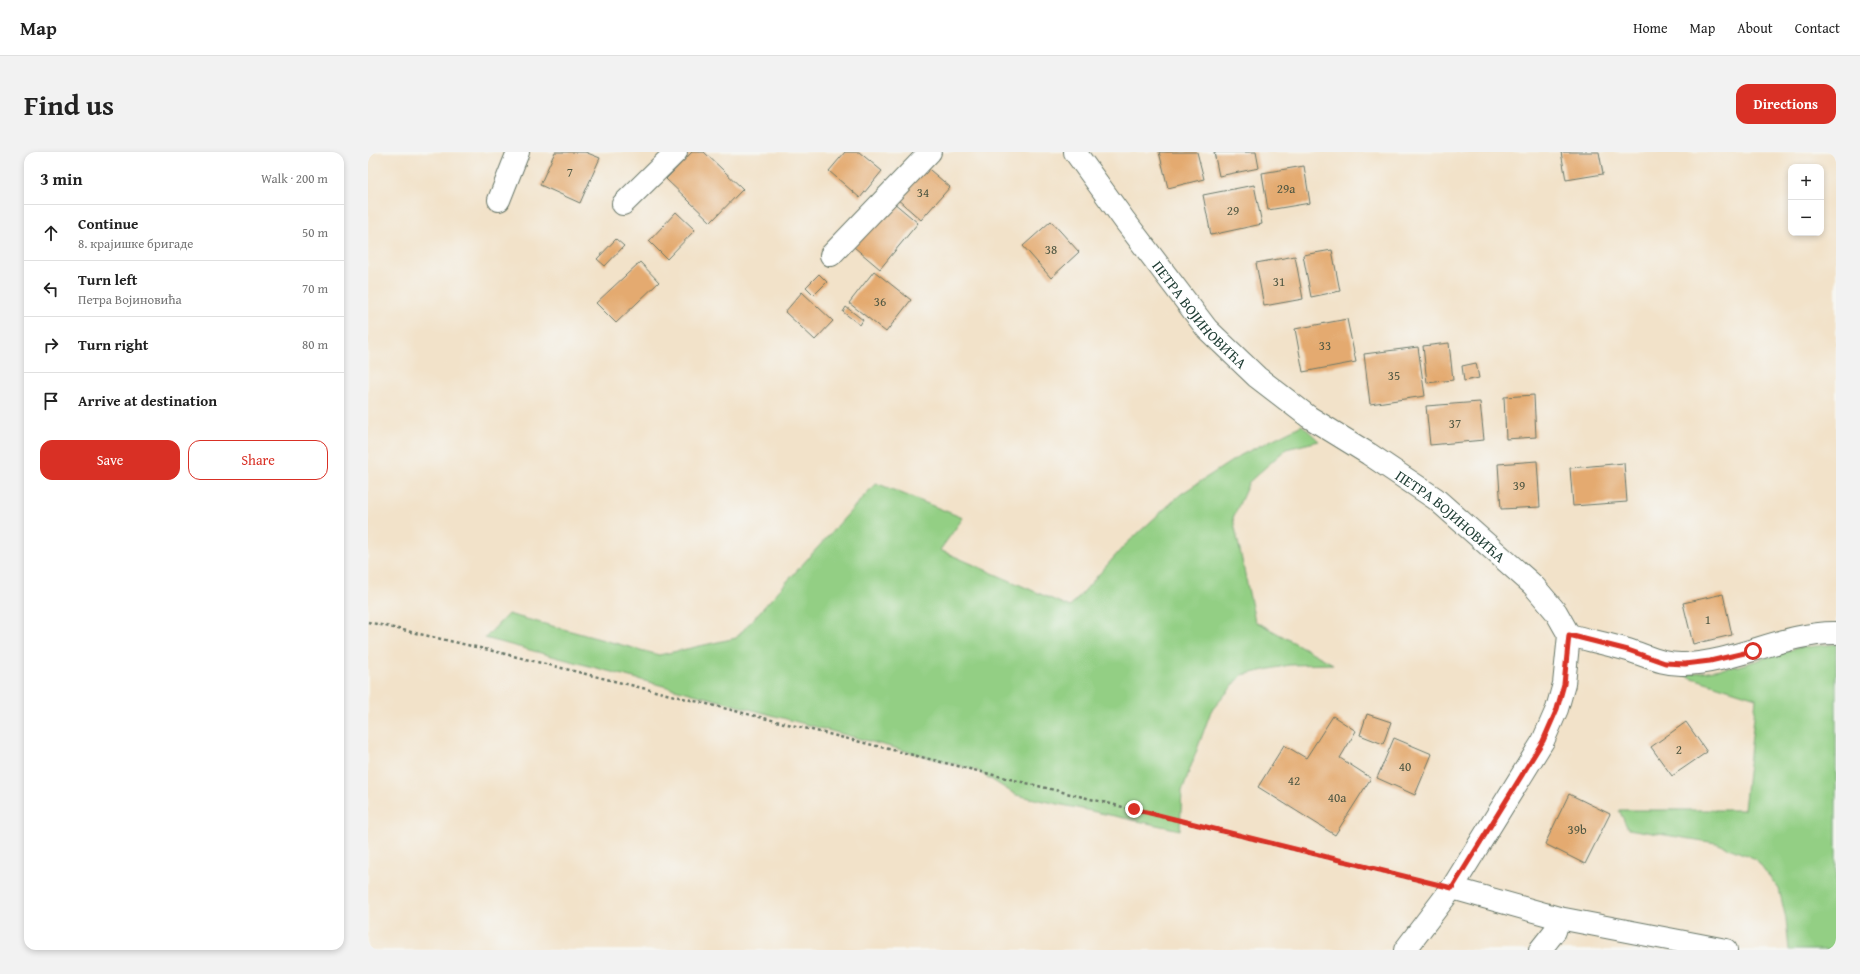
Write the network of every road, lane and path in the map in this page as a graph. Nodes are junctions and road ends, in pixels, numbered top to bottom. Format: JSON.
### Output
{"nodes":[{"id":1,"x":518,"y":152,"type":"edge"},
{"id":2,"x":676,"y":152,"type":"edge"},
{"id":3,"x":930,"y":152,"type":"edge"},
{"id":4,"x":1075,"y":152,"type":"edge"},
{"id":5,"x":499,"y":200,"type":"dead end"},
{"id":6,"x":623,"y":204,"type":"dead end"},
{"id":7,"x":831,"y":255,"type":"dead end"},
{"id":8,"x":368,"y":622,"type":"edge"},
{"id":9,"x":1836,"y":633,"type":"edge"},
{"id":10,"x":1569,"y":635,"type":"junction"},
{"id":11,"x":1452,"y":888,"type":"junction"},
{"id":12,"x":1559,"y":918,"type":"junction"},
{"id":13,"x":1406,"y":950,"type":"edge"},
{"id":14,"x":1540,"y":950,"type":"edge"},
{"id":15,"x":1726,"y":950,"type":"edge"}],
"edges":[{"from":1,"to":5,"type":"street"},
{"from":2,"to":6,"type":"street"},
{"from":3,"to":7,"type":"street"},
{"from":4,"to":10,"type":"street","name":"ПЕТРА ВОЈИНОВИЋА"},
{"from":8,"to":11,"type":"path"},
{"from":9,"to":10,"type":"street"},
{"from":10,"to":11,"type":"street"},
{"from":11,"to":12,"type":"street"},
{"from":11,"to":13,"type":"street"},
{"from":12,"to":14,"type":"street"},
{"from":12,"to":15,"type":"street"}]}
